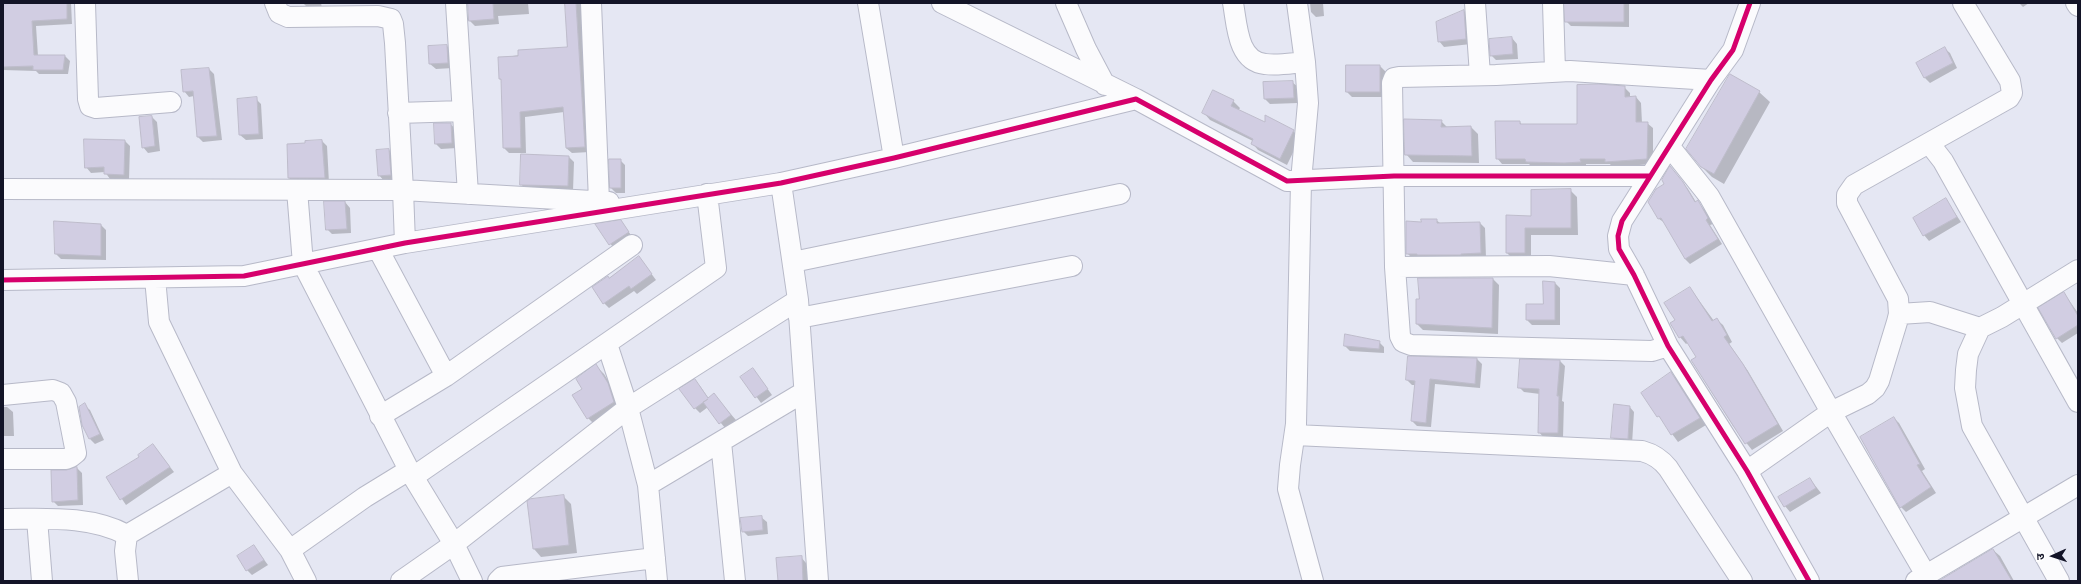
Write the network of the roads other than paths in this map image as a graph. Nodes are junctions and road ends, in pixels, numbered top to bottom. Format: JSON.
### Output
{"nodes":[{"id":1,"x":85,"y":3,"type":"edge"},
{"id":2,"x":275,"y":3,"type":"edge"},
{"id":3,"x":456,"y":3,"type":"edge"},
{"id":4,"x":591,"y":3,"type":"edge"},
{"id":5,"x":868,"y":3,"type":"edge"},
{"id":6,"x":942,"y":3,"type":"edge"},
{"id":7,"x":1066,"y":3,"type":"edge"},
{"id":8,"x":1233,"y":3,"type":"edge"},
{"id":9,"x":1297,"y":3,"type":"edge"},
{"id":10,"x":1475,"y":3,"type":"edge"},
{"id":11,"x":1553,"y":3,"type":"edge"},
{"id":12,"x":1750,"y":3,"type":"edge"},
{"id":13,"x":1963,"y":3,"type":"edge"},
{"id":14,"x":2076,"y":3,"type":"edge"},
{"id":15,"x":2078,"y":6,"type":"edge"},
{"id":16,"x":1305,"y":62,"type":"junction"},
{"id":17,"x":1555,"y":71,"type":"junction"},
{"id":18,"x":1480,"y":75,"type":"junction"},
{"id":19,"x":1711,"y":80,"type":"junction"},
{"id":20,"x":1105,"y":85,"type":"junction"},
{"id":21,"x":1136,"y":99,"type":"junction"},
{"id":22,"x":171,"y":102,"type":"dead end"},
{"id":23,"x":463,"y":111,"type":"junction"},
{"id":24,"x":398,"y":113,"type":"junction"},
{"id":25,"x":1929,"y":143,"type":"junction"},
{"id":26,"x":1670,"y":147,"type":"junction"},
{"id":27,"x":894,"y":158,"type":"junction"},
{"id":28,"x":1394,"y":176,"type":"junction"},
{"id":29,"x":1650,"y":176,"type":"junction"},
{"id":30,"x":1301,"y":181,"type":"junction"},
{"id":31,"x":781,"y":183,"type":"junction"},
{"id":32,"x":3,"y":189,"type":"edge"},
{"id":33,"x":297,"y":190,"type":"junction"},
{"id":34,"x":403,"y":190,"type":"junction"},
{"id":35,"x":468,"y":194,"type":"junction"},
{"id":36,"x":707,"y":194,"type":"junction"},
{"id":37,"x":1120,"y":194,"type":"dead end"},
{"id":38,"x":599,"y":201,"type":"junction"},
{"id":39,"x":647,"y":204,"type":"junction"},
{"id":40,"x":405,"y":243,"type":"junction"},
{"id":41,"x":632,"y":245,"type":"dead end"},
{"id":42,"x":378,"y":249,"type":"junction"},
{"id":43,"x":793,"y":262,"type":"junction"},
{"id":44,"x":303,"y":264,"type":"junction"},
{"id":45,"x":1072,"y":266,"type":"dead end"},
{"id":46,"x":1395,"y":267,"type":"junction"},
{"id":47,"x":2078,"y":270,"type":"edge"},
{"id":48,"x":1634,"y":275,"type":"junction"},
{"id":49,"x":154,"y":278,"type":"junction"},
{"id":50,"x":3,"y":280,"type":"edge"},
{"id":51,"x":2023,"y":303,"type":"junction"},
{"id":52,"x":798,"y":309,"type":"junction"},
{"id":53,"x":1899,"y":314,"type":"junction"},
{"id":54,"x":1980,"y":328,"type":"junction"},
{"id":55,"x":607,"y":344,"type":"junction"},
{"id":56,"x":1668,"y":346,"type":"junction"},
{"id":57,"x":446,"y":376,"type":"junction"},
{"id":58,"x":804,"y":392,"type":"junction"},
{"id":59,"x":3,"y":395,"type":"edge"},
{"id":60,"x":2078,"y":402,"type":"edge"},
{"id":61,"x":628,"y":408,"type":"junction"},
{"id":62,"x":1830,"y":412,"type":"junction"},
{"id":63,"x":380,"y":416,"type":"junction"},
{"id":64,"x":1295,"y":435,"type":"junction"},
{"id":65,"x":721,"y":442,"type":"junction"},
{"id":66,"x":3,"y":459,"type":"edge"},
{"id":67,"x":1747,"y":471,"type":"junction"},
{"id":68,"x":232,"y":473,"type":"junction"},
{"id":69,"x":411,"y":474,"type":"junction"},
{"id":70,"x":648,"y":485,"type":"junction"},
{"id":71,"x":2078,"y":485,"type":"edge"},
{"id":72,"x":2024,"y":518,"type":"junction"},
{"id":73,"x":3,"y":519,"type":"edge"},
{"id":74,"x":37,"y":520,"type":"junction"},
{"id":75,"x":127,"y":536,"type":"junction"},
{"id":76,"x":454,"y":544,"type":"junction"},
{"id":77,"x":290,"y":550,"type":"junction"},
{"id":78,"x":656,"y":558,"type":"junction"},
{"id":79,"x":1921,"y":578,"type":"edge"},
{"id":80,"x":42,"y":581,"type":"edge"},
{"id":81,"x":128,"y":581,"type":"edge"},
{"id":82,"x":306,"y":581,"type":"edge"},
{"id":83,"x":401,"y":581,"type":"edge"},
{"id":84,"x":472,"y":581,"type":"edge"},
{"id":85,"x":498,"y":581,"type":"edge"},
{"id":86,"x":657,"y":581,"type":"edge"},
{"id":87,"x":735,"y":581,"type":"edge"},
{"id":88,"x":818,"y":581,"type":"edge"},
{"id":89,"x":1313,"y":581,"type":"edge"},
{"id":90,"x":1742,"y":581,"type":"edge"},
{"id":91,"x":1809,"y":581,"type":"edge"},
{"id":92,"x":2059,"y":581,"type":"edge"}],
"edges":[{"from":1,"to":22,"type":"street"},
{"from":2,"to":24,"type":"street"},
{"from":3,"to":23,"type":"street"},
{"from":4,"to":38,"type":"street"},
{"from":5,"to":27,"type":"street"},
{"from":6,"to":20,"type":"street"},
{"from":7,"to":20,"type":"street"},
{"from":8,"to":16,"type":"street"},
{"from":9,"to":16,"type":"street"},
{"from":10,"to":18,"type":"street"},
{"from":11,"to":17,"type":"street"},
{"from":12,"to":19,"type":"street"},
{"from":13,"to":25,"type":"street"},
{"from":14,"to":15,"type":"street"},
{"from":16,"to":30,"type":"street"},
{"from":17,"to":18,"type":"street"},
{"from":17,"to":19,"type":"street"},
{"from":18,"to":28,"type":"street"},
{"from":19,"to":26,"type":"street"},
{"from":20,"to":21,"type":"street"},
{"from":21,"to":27,"type":"street"},
{"from":21,"to":30,"type":"street"},
{"from":23,"to":24,"type":"street"},
{"from":23,"to":35,"type":"street"},
{"from":24,"to":34,"type":"street"},
{"from":25,"to":51,"type":"street"},
{"from":25,"to":53,"type":"street"},
{"from":26,"to":29,"type":"street"},
{"from":26,"to":62,"type":"street"},
{"from":27,"to":31,"type":"street"},
{"from":28,"to":29,"type":"street"},
{"from":28,"to":30,"type":"street"},
{"from":28,"to":46,"type":"street"},
{"from":29,"to":48,"type":"street"},
{"from":30,"to":64,"type":"street"},
{"from":31,"to":36,"type":"street"},
{"from":31,"to":43,"type":"street"},
{"from":32,"to":33,"type":"street"},
{"from":33,"to":34,"type":"street"},
{"from":33,"to":44,"type":"street"},
{"from":34,"to":35,"type":"street"},
{"from":34,"to":40,"type":"street"},
{"from":35,"to":38,"type":"street"},
{"from":36,"to":39,"type":"street"},
{"from":36,"to":55,"type":"street"},
{"from":37,"to":43,"type":"street"},
{"from":38,"to":39,"type":"street"},
{"from":39,"to":40,"type":"street"},
{"from":40,"to":42,"type":"street"},
{"from":41,"to":57,"type":"street"},
{"from":42,"to":44,"type":"street"},
{"from":42,"to":57,"type":"street"},
{"from":43,"to":52,"type":"street"},
{"from":44,"to":49,"type":"street"},
{"from":44,"to":63,"type":"street"},
{"from":45,"to":52,"type":"street"},
{"from":46,"to":48,"type":"street"},
{"from":46,"to":56,"type":"street"},
{"from":47,"to":51,"type":"street"},
{"from":48,"to":56,"type":"street"},
{"from":49,"to":50,"type":"street"},
{"from":49,"to":68,"type":"street"},
{"from":51,"to":54,"type":"street"},
{"from":51,"to":60,"type":"street"},
{"from":52,"to":58,"type":"street"},
{"from":52,"to":61,"type":"street"},
{"from":53,"to":54,"type":"street"},
{"from":53,"to":62,"type":"street"},
{"from":54,"to":72,"type":"street"},
{"from":55,"to":61,"type":"street"},
{"from":55,"to":69,"type":"street"},
{"from":56,"to":67,"type":"street"},
{"from":57,"to":63,"type":"street"},
{"from":58,"to":65,"type":"street"},
{"from":58,"to":88,"type":"street"},
{"from":59,"to":66,"type":"street"},
{"from":61,"to":70,"type":"street"},
{"from":61,"to":76,"type":"street"},
{"from":62,"to":67,"type":"street"},
{"from":62,"to":79,"type":"street"},
{"from":63,"to":69,"type":"street"},
{"from":64,"to":89,"type":"street"},
{"from":64,"to":90,"type":"street"},
{"from":65,"to":70,"type":"street"},
{"from":65,"to":87,"type":"street"},
{"from":67,"to":91,"type":"street"},
{"from":68,"to":75,"type":"street"},
{"from":68,"to":77,"type":"street"},
{"from":69,"to":76,"type":"street"},
{"from":69,"to":77,"type":"street"},
{"from":70,"to":78,"type":"street"},
{"from":71,"to":72,"type":"street"},
{"from":72,"to":79,"type":"street"},
{"from":72,"to":92,"type":"street"},
{"from":73,"to":74,"type":"street"},
{"from":74,"to":75,"type":"street"},
{"from":74,"to":80,"type":"street"},
{"from":75,"to":81,"type":"street"},
{"from":76,"to":83,"type":"street"},
{"from":76,"to":84,"type":"street"},
{"from":77,"to":82,"type":"street"},
{"from":78,"to":85,"type":"street"},
{"from":78,"to":86,"type":"street"}]}
